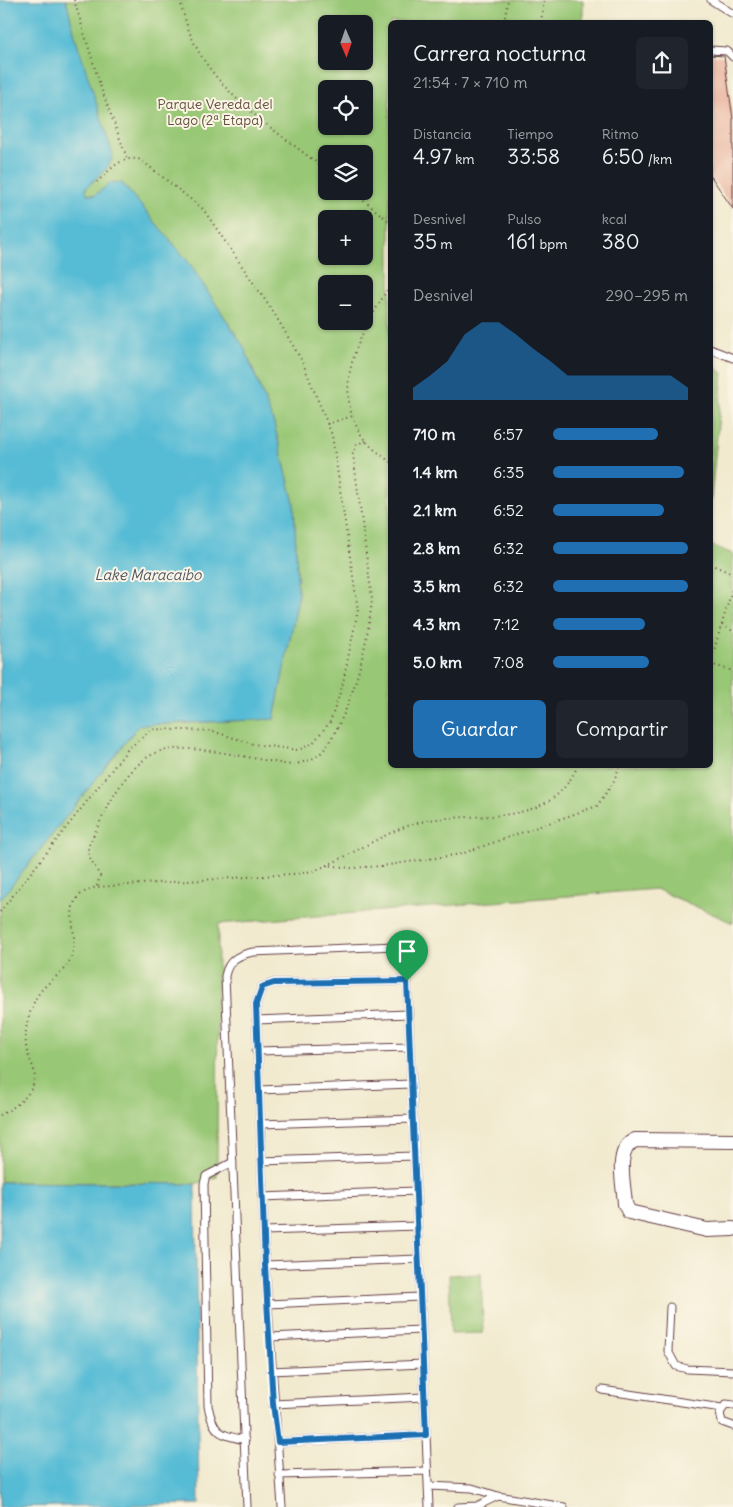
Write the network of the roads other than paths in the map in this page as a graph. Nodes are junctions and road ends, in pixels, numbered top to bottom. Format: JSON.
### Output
{"nodes":[{"id":1,"x":712,"y":0,"type":"edge"},
{"id":2,"x":733,"y":14,"type":"edge"},
{"id":3,"x":713,"y":50,"type":"edge"},
{"id":4,"x":733,"y":57,"type":"edge"},
{"id":5,"x":713,"y":350,"type":"edge"},
{"id":6,"x":733,"y":358,"type":"edge"},
{"id":7,"x":407,"y":981,"type":"junction"},
{"id":8,"x":408,"y":1014,"type":"junction"},
{"id":9,"x":256,"y":1020,"type":"junction"},
{"id":10,"x":410,"y":1047,"type":"junction"},
{"id":11,"x":256,"y":1051,"type":"junction"},
{"id":12,"x":411,"y":1084,"type":"junction"},
{"id":13,"x":259,"y":1090,"type":"junction"},
{"id":14,"x":412,"y":1119,"type":"junction"},
{"id":15,"x":260,"y":1124,"type":"junction"},
{"id":16,"x":733,"y":1141,"type":"edge"},
{"id":17,"x":414,"y":1156,"type":"junction"},
{"id":18,"x":261,"y":1161,"type":"junction"},
{"id":19,"x":233,"y":1162,"type":"junction"},
{"id":20,"x":416,"y":1191,"type":"junction"},
{"id":21,"x":262,"y":1197,"type":"junction"},
{"id":22,"x":417,"y":1226,"type":"junction"},
{"id":23,"x":733,"y":1229,"type":"edge"},
{"id":24,"x":264,"y":1231,"type":"junction"},
{"id":25,"x":418,"y":1259,"type":"junction"},
{"id":26,"x":265,"y":1265,"type":"junction"},
{"id":27,"x":420,"y":1297,"type":"junction"},
{"id":28,"x":268,"y":1304,"type":"junction"},
{"id":29,"x":670,"y":1307,"type":"dead end"},
{"id":30,"x":421,"y":1330,"type":"junction"},
{"id":31,"x":270,"y":1337,"type":"junction"},
{"id":32,"x":423,"y":1364,"type":"junction"},
{"id":33,"x":272,"y":1371,"type":"junction"},
{"id":34,"x":733,"y":1371,"type":"edge"},
{"id":35,"x":602,"y":1390,"type":"dead end"},
{"id":36,"x":424,"y":1397,"type":"junction"},
{"id":37,"x":273,"y":1404,"type":"junction"},
{"id":38,"x":733,"y":1404,"type":"edge"},
{"id":39,"x":722,"y":1408,"type":"junction"},
{"id":40,"x":733,"y":1426,"type":"edge"},
{"id":41,"x":426,"y":1435,"type":"junction"},
{"id":42,"x":244,"y":1440,"type":"junction"},
{"id":43,"x":278,"y":1442,"type":"junction"},
{"id":44,"x":427,"y":1471,"type":"junction"},
{"id":45,"x":279,"y":1475,"type":"junction"},
{"id":46,"x":429,"y":1486,"type":"junction"},
{"id":47,"x":501,"y":1497,"type":"junction"},
{"id":48,"x":248,"y":1507,"type":"edge"},
{"id":49,"x":282,"y":1507,"type":"edge"},
{"id":50,"x":429,"y":1507,"type":"edge"},
{"id":51,"x":458,"y":1507,"type":"edge"},
{"id":52,"x":503,"y":1507,"type":"edge"},
{"id":53,"x":564,"y":1507,"type":"edge"}],
"edges":[{"from":1,"to":2,"type":"lane"},
{"from":3,"to":4,"type":"lane"},
{"from":5,"to":6,"type":"lane"},
{"from":7,"to":8,"type":"lane"},
{"from":7,"to":9,"type":"lane"},
{"from":7,"to":19,"type":"lane"},
{"from":8,"to":9,"type":"lane"},
{"from":8,"to":10,"type":"lane"},
{"from":9,"to":11,"type":"lane"},
{"from":10,"to":11,"type":"lane"},
{"from":10,"to":12,"type":"lane"},
{"from":11,"to":13,"type":"lane"},
{"from":12,"to":13,"type":"lane"},
{"from":12,"to":14,"type":"lane"},
{"from":13,"to":15,"type":"lane"},
{"from":14,"to":15,"type":"lane"},
{"from":14,"to":17,"type":"lane"},
{"from":15,"to":18,"type":"lane"},
{"from":16,"to":23,"type":"street"},
{"from":17,"to":18,"type":"lane"},
{"from":17,"to":20,"type":"lane"},
{"from":18,"to":21,"type":"lane"},
{"from":19,"to":42,"type":"lane"},
{"from":19,"to":42,"type":"lane"},
{"from":20,"to":21,"type":"lane"},
{"from":20,"to":22,"type":"lane"},
{"from":21,"to":24,"type":"lane"},
{"from":22,"to":24,"type":"lane"},
{"from":22,"to":25,"type":"lane"},
{"from":24,"to":26,"type":"lane"},
{"from":25,"to":26,"type":"lane"},
{"from":25,"to":27,"type":"lane"},
{"from":26,"to":28,"type":"lane"},
{"from":27,"to":28,"type":"lane"},
{"from":27,"to":30,"type":"lane"},
{"from":28,"to":31,"type":"lane"},
{"from":29,"to":34,"type":"lane"},
{"from":30,"to":31,"type":"lane"},
{"from":30,"to":32,"type":"lane"},
{"from":31,"to":33,"type":"lane"},
{"from":32,"to":33,"type":"lane"},
{"from":32,"to":36,"type":"lane"},
{"from":33,"to":37,"type":"lane"},
{"from":35,"to":39,"type":"lane"},
{"from":36,"to":37,"type":"lane"},
{"from":36,"to":41,"type":"lane"},
{"from":37,"to":43,"type":"lane"},
{"from":38,"to":39,"type":"lane"},
{"from":39,"to":40,"type":"lane"},
{"from":41,"to":43,"type":"lane"},
{"from":41,"to":44,"type":"lane"},
{"from":42,"to":48,"type":"lane"},
{"from":43,"to":45,"type":"lane"},
{"from":44,"to":45,"type":"lane"},
{"from":44,"to":46,"type":"lane"},
{"from":45,"to":49,"type":"lane"},
{"from":46,"to":47,"type":"lane"},
{"from":46,"to":50,"type":"lane"},
{"from":47,"to":51,"type":"lane"},
{"from":47,"to":52,"type":"lane"},
{"from":47,"to":53,"type":"lane"}]}
